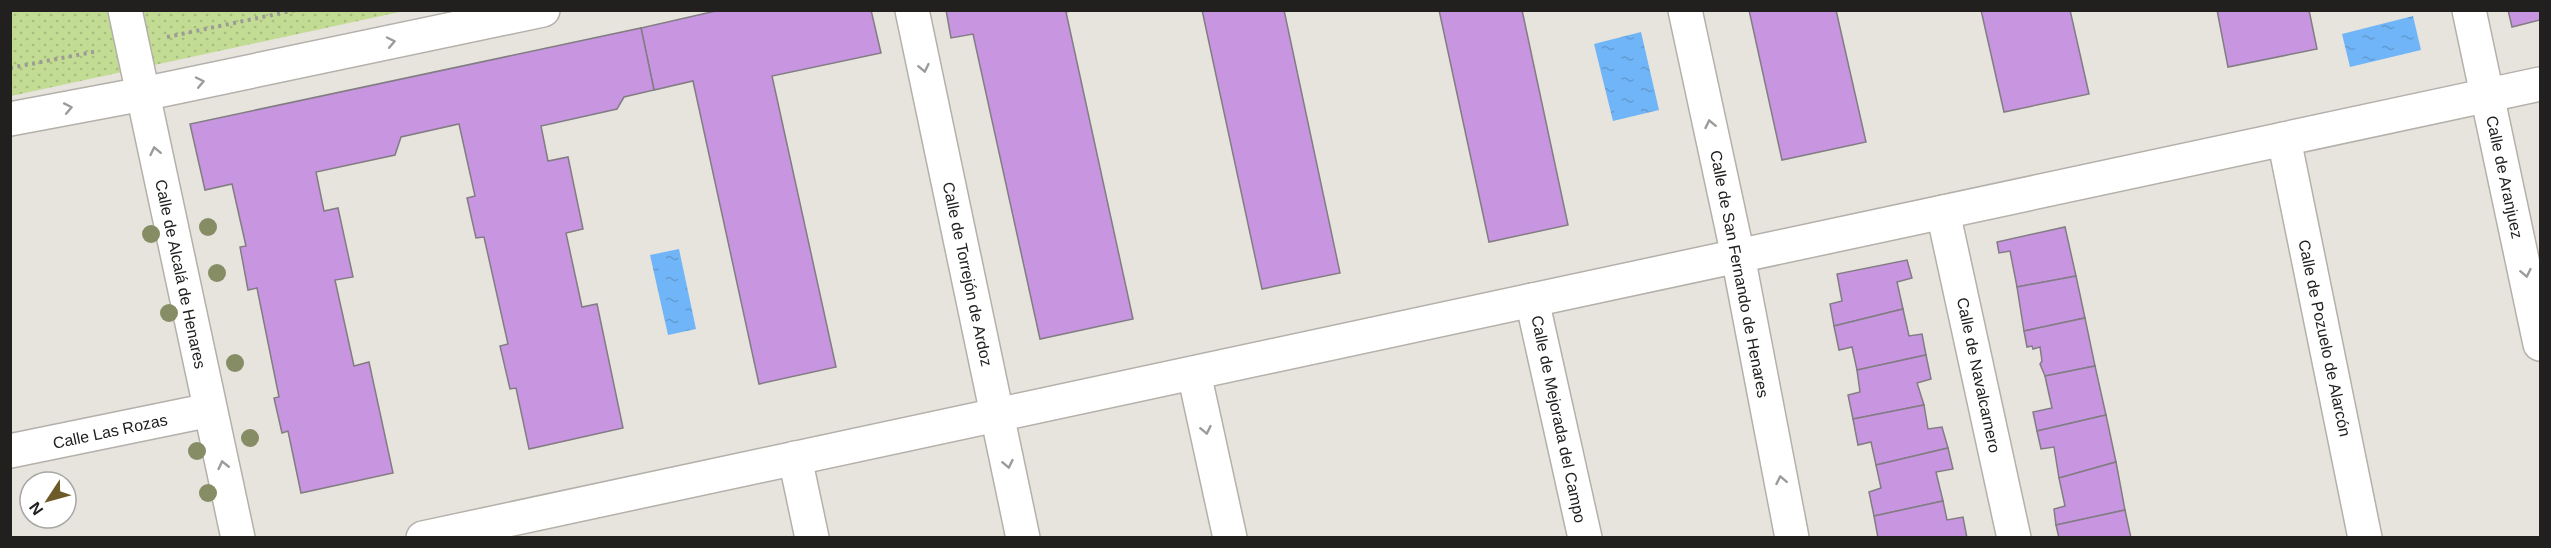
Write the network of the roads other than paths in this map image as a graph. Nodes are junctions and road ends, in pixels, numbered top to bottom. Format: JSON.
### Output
{"nodes":[{"id":1,"x":125,"y":10,"type":"edge"},
{"id":2,"x":543,"y":10,"type":"edge"},
{"id":3,"x":912,"y":10,"type":"edge"},
{"id":4,"x":1685,"y":10,"type":"edge"},
{"id":5,"x":2469,"y":10,"type":"edge"},
{"id":6,"x":2541,"y":84,"type":"edge"},
{"id":7,"x":143,"y":94,"type":"junction"},
{"id":8,"x":2488,"y":95,"type":"junction"},
{"id":9,"x":10,"y":119,"type":"edge"},
{"id":10,"x":2284,"y":139,"type":"junction"},
{"id":11,"x":1943,"y":212,"type":"junction"},
{"id":12,"x":1738,"y":256,"type":"junction"},
{"id":13,"x":1532,"y":300,"type":"junction"},
{"id":14,"x":2541,"y":344,"type":"edge"},
{"id":15,"x":1194,"y":373,"type":"junction"},
{"id":16,"x":210,"y":410,"type":"junction"},
{"id":17,"x":998,"y":414,"type":"junction"},
{"id":18,"x":10,"y":451,"type":"edge"},
{"id":19,"x":795,"y":458,"type":"junction"},
{"id":20,"x":443,"y":535,"type":"edge"},
{"id":21,"x":238,"y":537,"type":"edge"},
{"id":22,"x":812,"y":537,"type":"edge"},
{"id":23,"x":1023,"y":537,"type":"edge"},
{"id":24,"x":1230,"y":537,"type":"edge"},
{"id":25,"x":1585,"y":537,"type":"edge"},
{"id":26,"x":1792,"y":537,"type":"edge"},
{"id":27,"x":2014,"y":537,"type":"edge"},
{"id":28,"x":2365,"y":537,"type":"edge"}],
"edges":[{"from":1,"to":7,"type":"street","name":"Calle de Alcalá de Henares"},
{"from":7,"to":2,"type":"street","one_way":true},
{"from":3,"to":17,"type":"street","name":"Calle de Torrejón de Ardoz","one_way":true},
{"from":12,"to":4,"type":"street","name":"Calle de San Fernando de Henares","one_way":true},
{"from":5,"to":8,"type":"street","name":"Calle de Aranjuez"},
{"from":6,"to":8,"type":"street"},
{"from":9,"to":7,"type":"street","one_way":true},
{"from":16,"to":7,"type":"street","name":"Calle de Alcalá de Henares","one_way":true},
{"from":8,"to":10,"type":"street"},
{"from":8,"to":14,"type":"street","name":"Calle de Aranjuez","one_way":true},
{"from":10,"to":11,"type":"street"},
{"from":10,"to":28,"type":"street","name":"Calle de Pozuelo de Alarcón"},
{"from":11,"to":12,"type":"street"},
{"from":11,"to":27,"type":"street","name":"Calle de Navalcarnero"},
{"from":12,"to":13,"type":"street"},
{"from":26,"to":12,"type":"street","name":"Calle de San Fernando de Henares","one_way":true},
{"from":13,"to":15,"type":"street"},
{"from":13,"to":25,"type":"street","name":"Calle de Mejorada del Campo"},
{"from":15,"to":17,"type":"street"},
{"from":15,"to":24,"type":"street","one_way":true},
{"from":16,"to":18,"type":"street","name":"Calle Las Rozas"},
{"from":21,"to":16,"type":"street","name":"Calle de Alcalá de Henares","one_way":true},
{"from":17,"to":19,"type":"street"},
{"from":17,"to":23,"type":"street","name":"Calle de Torrejón de Ardoz","one_way":true},
{"from":19,"to":20,"type":"street"},
{"from":19,"to":22,"type":"street"}]}
